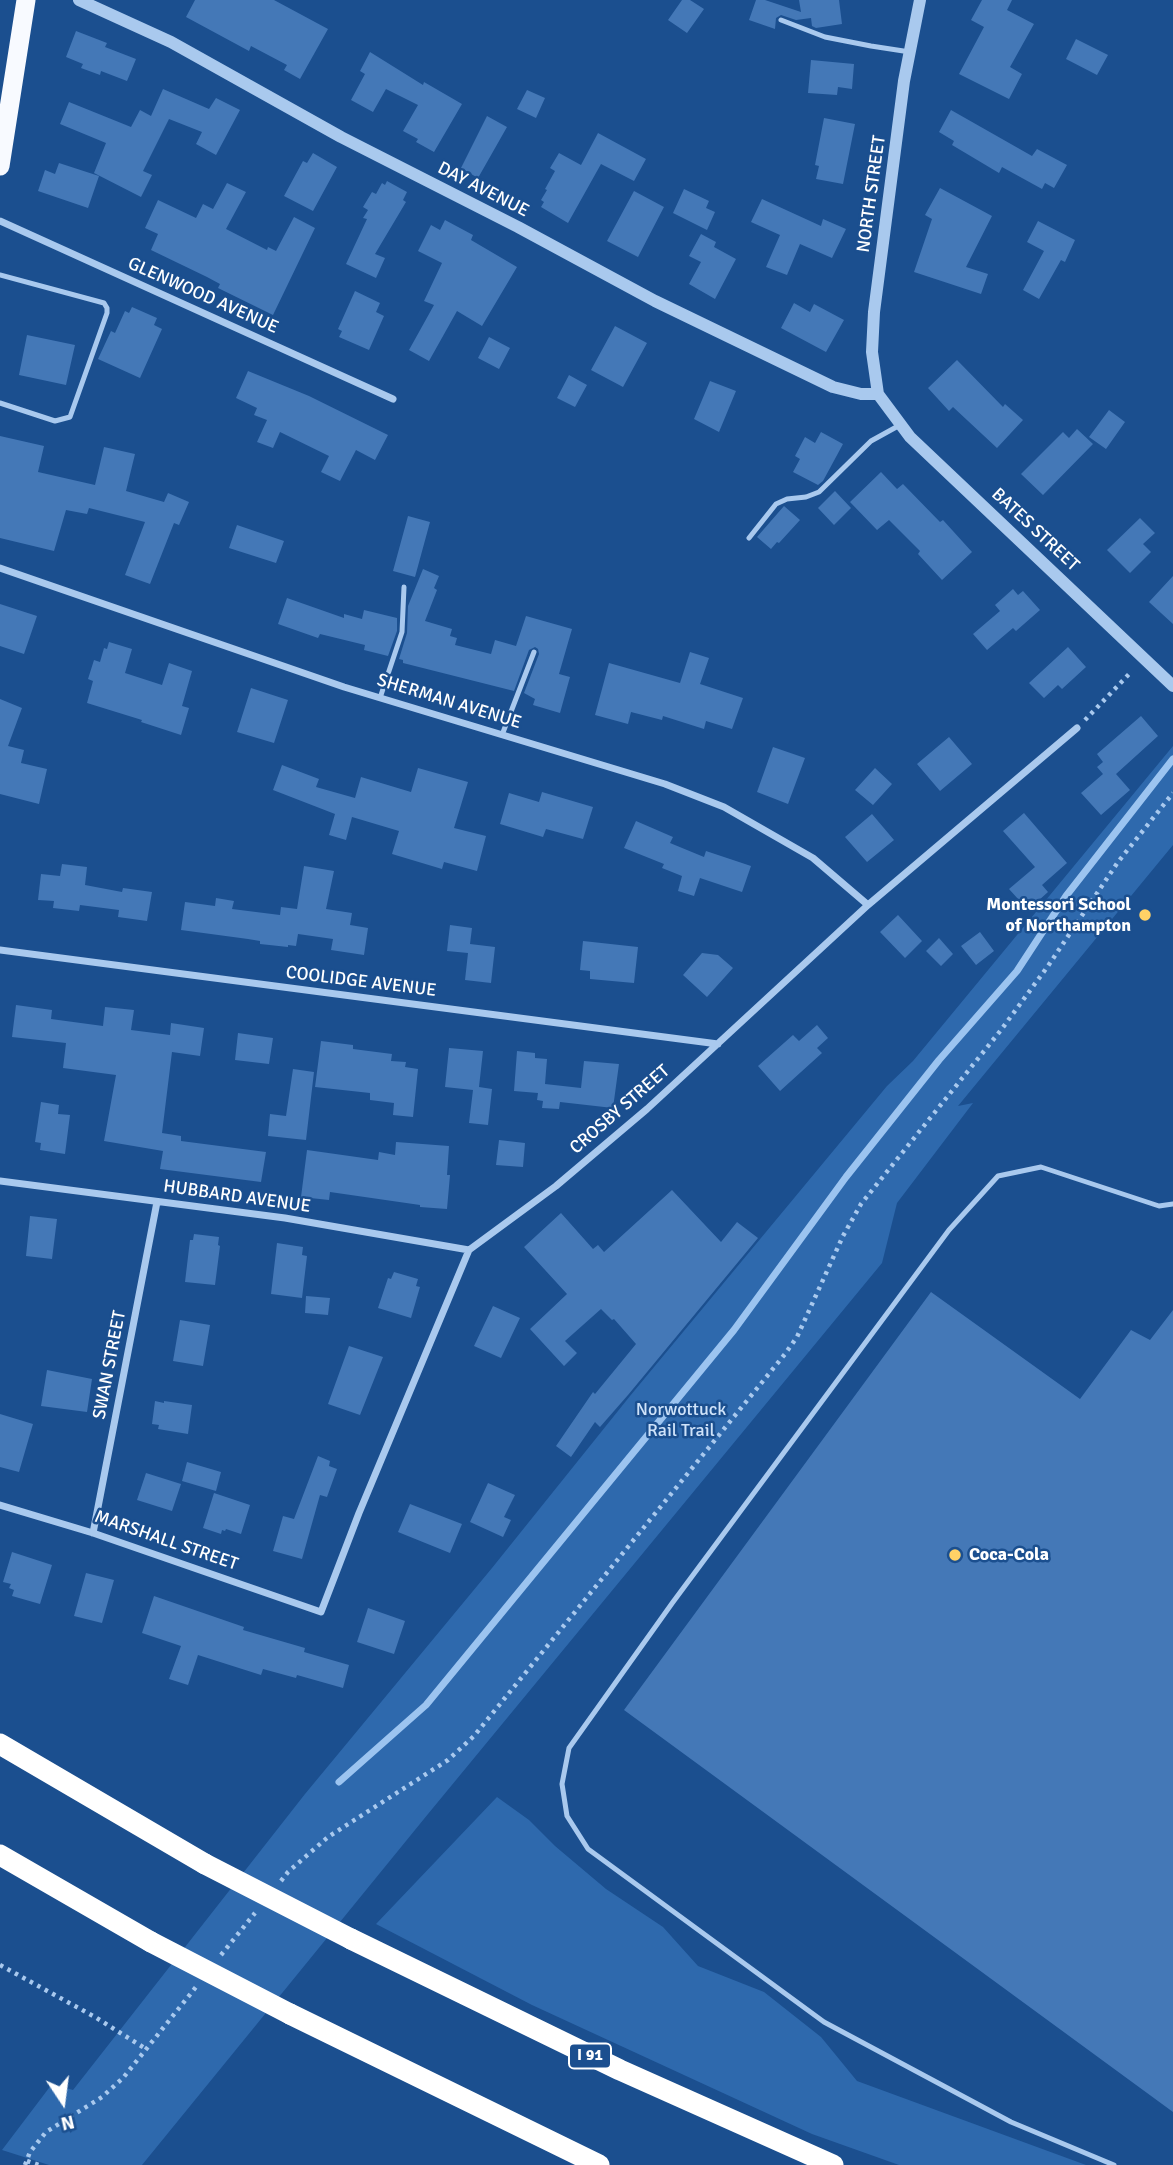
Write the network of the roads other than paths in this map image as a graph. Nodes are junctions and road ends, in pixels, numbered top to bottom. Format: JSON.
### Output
{"nodes":[{"id":1,"x":26,"y":0,"type":"edge"},
{"id":2,"x":79,"y":0,"type":"edge"},
{"id":3,"x":920,"y":0,"type":"edge"},
{"id":4,"x":781,"y":20,"type":"dead end"},
{"id":5,"x":910,"y":52,"type":"junction"},
{"id":6,"x":0,"y":166,"type":"edge"},
{"id":7,"x":0,"y":222,"type":"edge"},
{"id":8,"x":0,"y":275,"type":"edge"},
{"id":9,"x":878,"y":394,"type":"junction"},
{"id":10,"x":393,"y":399,"type":"dead end"},
{"id":11,"x":0,"y":404,"type":"edge"},
{"id":12,"x":900,"y":425,"type":"junction"},
{"id":13,"x":749,"y":538,"type":"dead end"},
{"id":14,"x":0,"y":568,"type":"edge"},
{"id":15,"x":404,"y":587,"type":"dead end"},
{"id":16,"x":534,"y":652,"type":"dead end"},
{"id":17,"x":1173,"y":686,"type":"edge"},
{"id":18,"x":380,"y":698,"type":"junction"},
{"id":19,"x":1077,"y":728,"type":"road end"},
{"id":20,"x":502,"y":735,"type":"junction"},
{"id":21,"x":868,"y":905,"type":"junction"},
{"id":22,"x":0,"y":950,"type":"edge"},
{"id":23,"x":718,"y":1044,"type":"junction"},
{"id":24,"x":0,"y":1181,"type":"edge"},
{"id":25,"x":157,"y":1202,"type":"junction"},
{"id":26,"x":1173,"y":1204,"type":"edge"},
{"id":27,"x":469,"y":1250,"type":"junction"},
{"id":28,"x":0,"y":1505,"type":"edge"},
{"id":29,"x":93,"y":1533,"type":"junction"},
{"id":30,"x":0,"y":1744,"type":"edge"},
{"id":31,"x":0,"y":1855,"type":"edge"},
{"id":32,"x":599,"y":2165,"type":"edge"},
{"id":33,"x":833,"y":2165,"type":"edge"},
{"id":34,"x":1114,"y":2165,"type":"edge"}],
"edges":[{"from":1,"to":6,"type":"highway"},
{"from":2,"to":9,"type":"street","name":"DAY AVENUE"},
{"from":3,"to":5,"type":"street","name":"NORTH STREET"},
{"from":4,"to":5,"type":"lane"},
{"from":5,"to":9,"type":"street","name":"NORTH STREET"},
{"from":7,"to":10,"type":"street","name":"GLENWOOD AVENUE"},
{"from":8,"to":11,"type":"lane"},
{"from":9,"to":12,"type":"street","name":"BATES STREET"},
{"from":12,"to":13,"type":"lane"},
{"from":12,"to":17,"type":"street","name":"BATES STREET"},
{"from":14,"to":18,"type":"street","name":"SHERMAN AVENUE"},
{"from":15,"to":18,"type":"lane"},
{"from":16,"to":20,"type":"lane"},
{"from":18,"to":20,"type":"street","name":"SHERMAN AVENUE"},
{"from":19,"to":21,"type":"street","name":"CROSBY STREET"},
{"from":20,"to":21,"type":"street","name":"SHERMAN AVENUE"},
{"from":21,"to":23,"type":"street","name":"CROSBY STREET"},
{"from":22,"to":23,"type":"street","name":"COOLIDGE AVENUE"},
{"from":23,"to":27,"type":"street","name":"CROSBY STREET"},
{"from":24,"to":25,"type":"street","name":"HUBBARD AVENUE"},
{"from":25,"to":27,"type":"street","name":"HUBBARD AVENUE"},
{"from":25,"to":29,"type":"street","name":"SWAN STREET"},
{"from":26,"to":34,"type":"lane"},
{"from":27,"to":29,"type":"street","name":"MARSHALL STREET"},
{"from":28,"to":29,"type":"street","name":"MARSHALL STREET"},
{"from":30,"to":33,"type":"highway","number":"I 91","bridge":true},
{"from":31,"to":32,"type":"highway","bridge":true}]}
